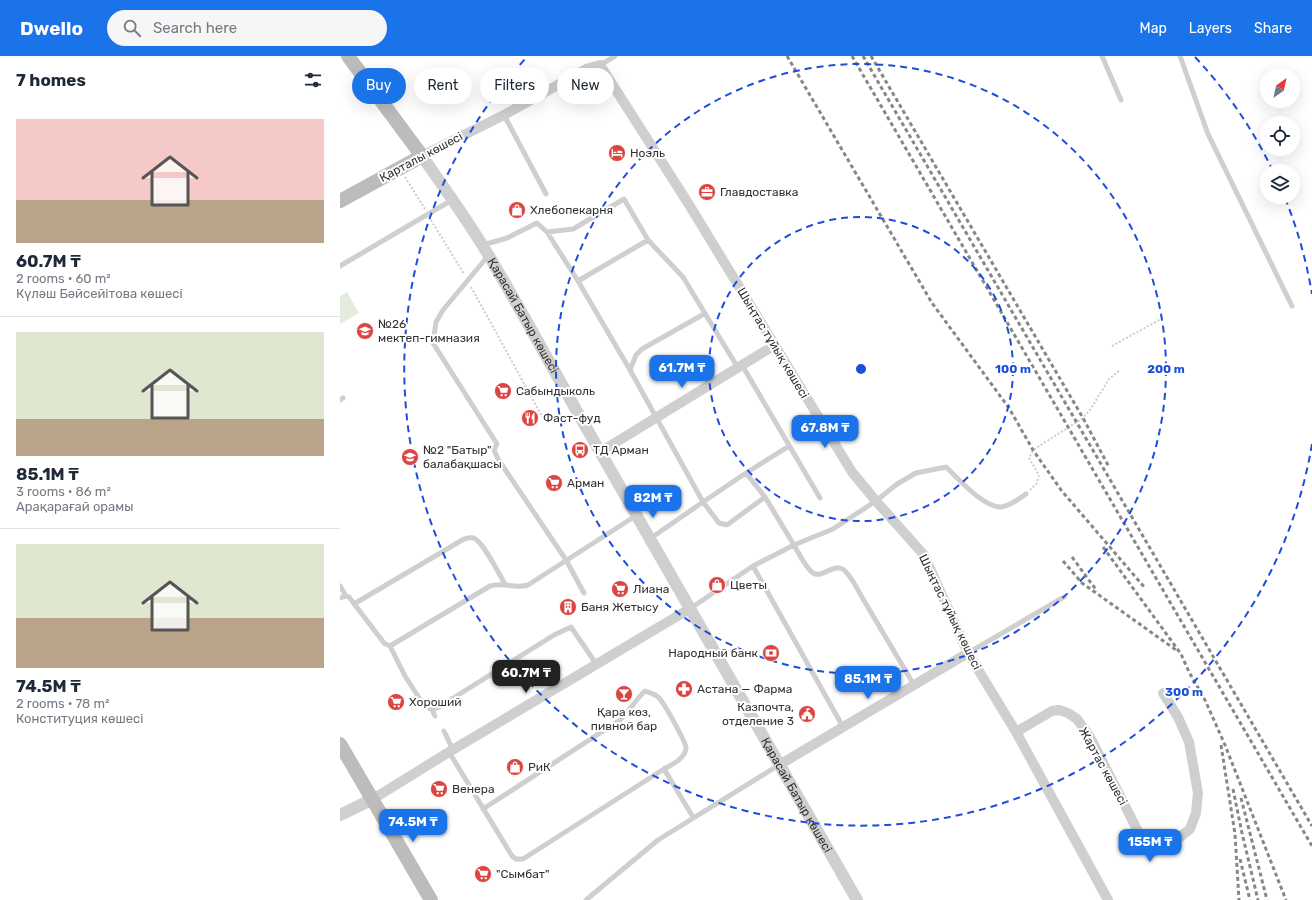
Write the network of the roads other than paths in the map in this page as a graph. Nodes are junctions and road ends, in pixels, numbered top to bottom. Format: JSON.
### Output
{"nodes":[{"id":1,"x":348,"y":56,"type":"edge"},
{"id":2,"x":615,"y":56,"type":"edge"},
{"id":3,"x":1102,"y":56,"type":"edge"},
{"id":4,"x":1180,"y":56,"type":"edge"},
{"id":5,"x":600,"y":65,"type":"junction"},
{"id":6,"x":1121,"y":100,"type":"dead end"},
{"id":7,"x":504,"y":115,"type":"junction"},
{"id":8,"x":422,"y":156,"type":"junction"},
{"id":9,"x":546,"y":194,"type":"dead end"},
{"id":10,"x":453,"y":200,"type":"junction"},
{"id":11,"x":340,"y":201,"type":"edge"},
{"id":12,"x":546,"y":232,"type":"junction"},
{"id":13,"x":648,"y":240,"type":"junction"},
{"id":14,"x":486,"y":250,"type":"junction"},
{"id":15,"x":340,"y":266,"type":"edge"},
{"id":16,"x":578,"y":281,"type":"junction"},
{"id":17,"x":1292,"y":306,"type":"dead end"},
{"id":18,"x":704,"y":314,"type":"junction"},
{"id":19,"x":774,"y":345,"type":"junction"},
{"id":20,"x":740,"y":367,"type":"junction"},
{"id":21,"x":630,"y":370,"type":"junction"},
{"id":22,"x":657,"y":417,"type":"junction"},
{"id":23,"x":789,"y":446,"type":"junction"},
{"id":24,"x":600,"y":452,"type":"junction"},
{"id":25,"x":746,"y":473,"type":"junction"},
{"id":26,"x":1026,"y":494,"type":"road end"},
{"id":27,"x":765,"y":497,"type":"junction"},
{"id":28,"x":820,"y":498,"type":"dead end"},
{"id":29,"x":876,"y":501,"type":"junction"},
{"id":30,"x":703,"y":502,"type":"junction"},
{"id":31,"x":637,"y":515,"type":"junction"},
{"id":32,"x":651,"y":538,"type":"junction"},
{"id":33,"x":794,"y":545,"type":"junction"},
{"id":34,"x":566,"y":560,"type":"junction"},
{"id":35,"x":753,"y":566,"type":"junction"},
{"id":36,"x":505,"y":584,"type":"junction"},
{"id":37,"x":340,"y":586,"type":"edge"},
{"id":38,"x":584,"y":593,"type":"dead end"},
{"id":39,"x":346,"y":596,"type":"junction"},
{"id":40,"x":1064,"y":597,"type":"dead end"},
{"id":41,"x":340,"y":598,"type":"edge"},
{"id":42,"x":354,"y":604,"type":"junction"},
{"id":43,"x":691,"y":608,"type":"junction"},
{"id":44,"x":390,"y":646,"type":"junction"},
{"id":45,"x":968,"y":653,"type":"junction"},
{"id":46,"x":597,"y":665,"type":"junction"},
{"id":47,"x":914,"y":685,"type":"junction"},
{"id":48,"x":1163,"y":693,"type":"dead end"},
{"id":49,"x":432,"y":710,"type":"junction"},
{"id":50,"x":435,"y":716,"type":"dead end"},
{"id":51,"x":843,"y":727,"type":"junction"},
{"id":52,"x":444,"y":731,"type":"dead end"},
{"id":53,"x":1016,"y":732,"type":"junction"},
{"id":54,"x":340,"y":744,"type":"edge"},
{"id":55,"x":451,"y":751,"type":"junction"},
{"id":56,"x":779,"y":765,"type":"junction"},
{"id":57,"x":664,"y":769,"type":"junction"},
{"id":58,"x":373,"y":799,"type":"junction"},
{"id":59,"x":483,"y":809,"type":"junction"},
{"id":60,"x":340,"y":816,"type":"edge"},
{"id":61,"x":693,"y":817,"type":"junction"},
{"id":62,"x":1106,"y":899,"type":"edge"},
{"id":63,"x":431,"y":900,"type":"edge"},
{"id":64,"x":586,"y":900,"type":"edge"},
{"id":65,"x":857,"y":900,"type":"edge"}],
"edges":[{"from":1,"to":8,"type":"main road","name":"Қарасай Батыр көшесі"},
{"from":2,"to":5,"type":"lane"},
{"from":3,"to":6,"type":"lane"},
{"from":4,"to":17,"type":"lane"},
{"from":5,"to":7,"type":"street"},
{"from":5,"to":19,"type":"street","name":"Шыңтас тұйық көшесі"},
{"from":7,"to":8,"type":"street","name":"Қарталы көшесі"},
{"from":7,"to":9,"type":"lane"},
{"from":8,"to":10,"type":"street","name":"Қарасай Батыр көшесі"},
{"from":8,"to":11,"type":"main road","name":"Қарталы көшесі"},
{"from":10,"to":14,"type":"street","name":"Қарасай Батыр көшесі"},
{"from":10,"to":15,"type":"lane"},
{"from":12,"to":13,"type":"lane"},
{"from":12,"to":14,"type":"lane"},
{"from":12,"to":16,"type":"lane"},
{"from":13,"to":16,"type":"lane"},
{"from":13,"to":18,"type":"lane"},
{"from":14,"to":24,"type":"street","name":"Қарасай Батыр көшесі"},
{"from":14,"to":34,"type":"lane"},
{"from":16,"to":21,"type":"lane"},
{"from":18,"to":20,"type":"lane"},
{"from":18,"to":21,"type":"lane"},
{"from":19,"to":20,"type":"street"},
{"from":19,"to":29,"type":"street","name":"Шыңтас тұйық көшесі"},
{"from":20,"to":22,"type":"street"},
{"from":20,"to":23,"type":"lane"},
{"from":21,"to":22,"type":"lane"},
{"from":22,"to":24,"type":"street"},
{"from":22,"to":30,"type":"lane"},
{"from":23,"to":25,"type":"lane"},
{"from":23,"to":28,"type":"lane"},
{"from":24,"to":31,"type":"street","name":"Қарасай Батыр көшесі"},
{"from":25,"to":27,"type":"lane"},
{"from":25,"to":30,"type":"lane"},
{"from":26,"to":29,"type":"lane"},
{"from":27,"to":30,"type":"lane"},
{"from":27,"to":33,"type":"lane"},
{"from":29,"to":33,"type":"lane"},
{"from":29,"to":45,"type":"street","name":"Шыңтас тұйық көшесі"},
{"from":30,"to":32,"type":"lane"},
{"from":31,"to":32,"type":"street","name":"Қарасай Батыр көшесі"},
{"from":31,"to":34,"type":"lane"},
{"from":32,"to":43,"type":"street","name":"Қарасай Батыр көшесі"},
{"from":33,"to":35,"type":"lane"},
{"from":33,"to":47,"type":"lane"},
{"from":34,"to":36,"type":"lane"},
{"from":34,"to":38,"type":"lane"},
{"from":35,"to":43,"type":"lane"},
{"from":35,"to":51,"type":"lane"},
{"from":36,"to":42,"type":"lane"},
{"from":36,"to":44,"type":"lane"},
{"from":37,"to":39,"type":"lane"},
{"from":39,"to":41,"type":"lane"},
{"from":39,"to":42,"type":"lane"},
{"from":40,"to":45,"type":"lane"},
{"from":42,"to":44,"type":"lane"},
{"from":43,"to":46,"type":"street"},
{"from":43,"to":56,"type":"street","name":"Қарасай Батыр көшесі"},
{"from":44,"to":49,"type":"lane"},
{"from":45,"to":47,"type":"street"},
{"from":45,"to":53,"type":"street","name":"Шыңтас тұйық көшесі"},
{"from":46,"to":49,"type":"lane"},
{"from":46,"to":55,"type":"street"},
{"from":47,"to":51,"type":"street"},
{"from":48,"to":53,"type":"street","name":"Жартас көшесі"},
{"from":49,"to":50,"type":"lane"},
{"from":51,"to":56,"type":"street"},
{"from":52,"to":55,"type":"lane"},
{"from":53,"to":62,"type":"street","name":"Шыңтас тұйық көшесі"},
{"from":54,"to":58,"type":"main road"},
{"from":55,"to":58,"type":"street"},
{"from":55,"to":59,"type":"lane"},
{"from":56,"to":61,"type":"lane"},
{"from":56,"to":65,"type":"street","name":"Қарасай Батыр көшесі"},
{"from":57,"to":59,"type":"lane"},
{"from":57,"to":59,"type":"lane"},
{"from":57,"to":61,"type":"lane"},
{"from":58,"to":60,"type":"street"},
{"from":58,"to":63,"type":"main road"},
{"from":61,"to":64,"type":"lane"}]}
